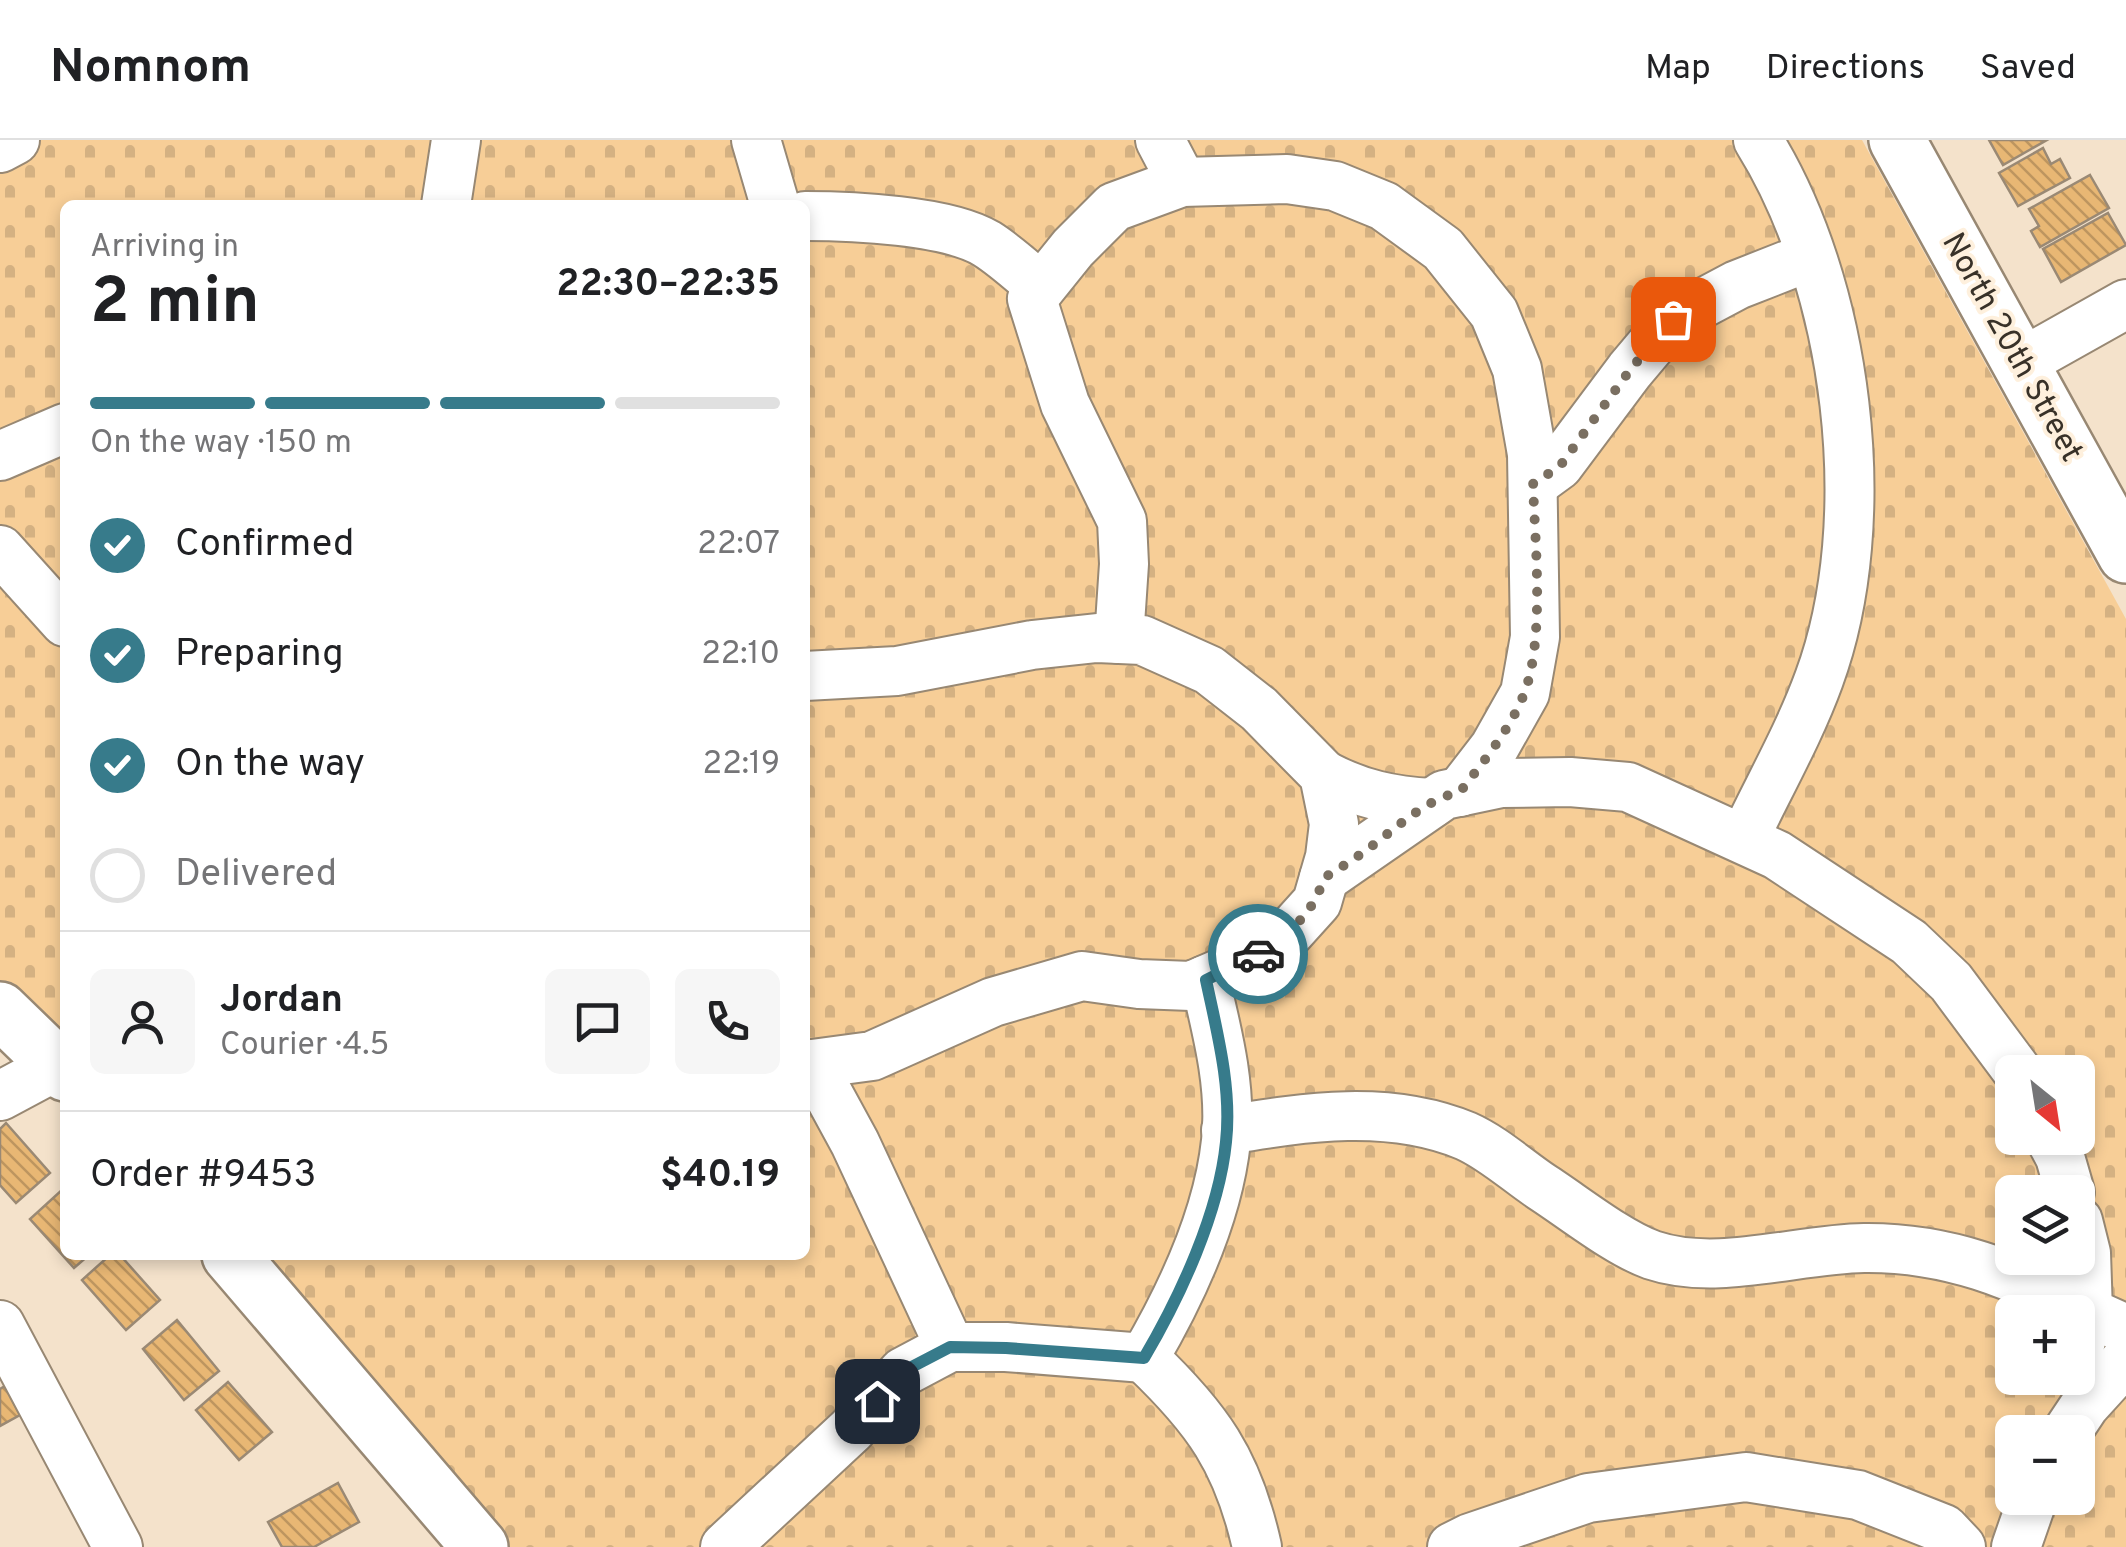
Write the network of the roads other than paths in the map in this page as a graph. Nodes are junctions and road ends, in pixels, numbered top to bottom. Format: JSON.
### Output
{"nodes":[{"id":1,"x":15,"y":140,"type":"edge"},
{"id":2,"x":456,"y":140,"type":"edge"},
{"id":3,"x":756,"y":140,"type":"edge"},
{"id":4,"x":1160,"y":140,"type":"edge"},
{"id":5,"x":1758,"y":140,"type":"edge"},
{"id":6,"x":1897,"y":140,"type":"edge"},
{"id":7,"x":0,"y":148,"type":"edge"},
{"id":8,"x":1182,"y":182,"type":"junction"},
{"id":9,"x":447,"y":200,"type":"edge"},
{"id":10,"x":774,"y":200,"type":"edge"},
{"id":11,"x":810,"y":216,"type":"edge"},
{"id":12,"x":1811,"y":256,"type":"junction"},
{"id":13,"x":1041,"y":287,"type":"junction"},
{"id":14,"x":2126,"y":304,"type":"edge"},
{"id":15,"x":2020,"y":364,"type":"junction"},
{"id":16,"x":60,"y":430,"type":"edge"},
{"id":17,"x":0,"y":456,"type":"edge"},
{"id":18,"x":1533,"y":484,"type":"junction"},
{"id":19,"x":0,"y":550,"type":"edge"},
{"id":20,"x":2126,"y":555,"type":"edge"},
{"id":21,"x":60,"y":616,"type":"edge"},
{"id":22,"x":1119,"y":639,"type":"junction"},
{"id":23,"x":810,"y":676,"type":"edge"},
{"id":24,"x":1324,"y":774,"type":"junction"},
{"id":25,"x":1446,"y":797,"type":"junction"},
{"id":26,"x":1744,"y":838,"type":"junction"},
{"id":27,"x":1324,"y":878,"type":"junction"},
{"id":28,"x":1206,"y":980,"type":"junction"},
{"id":29,"x":0,"y":1010,"type":"edge"},
{"id":30,"x":2006,"y":1055,"type":"edge"},
{"id":31,"x":810,"y":1064,"type":"edge"},
{"id":32,"x":60,"y":1067,"type":"edge"},
{"id":33,"x":810,"y":1067,"type":"edge"},
{"id":34,"x":60,"y":1070,"type":"edge"},
{"id":35,"x":0,"y":1096,"type":"edge"},
{"id":36,"x":1226,"y":1130,"type":"junction"},
{"id":37,"x":234,"y":1260,"type":"edge"},
{"id":38,"x":2089,"y":1275,"type":"edge"},
{"id":39,"x":0,"y":1325,"type":"edge"},
{"id":40,"x":2097,"y":1331,"type":"edge"},
{"id":41,"x":950,"y":1347,"type":"junction"},
{"id":42,"x":1144,"y":1358,"type":"junction"},
{"id":43,"x":2126,"y":1360,"type":"edge"},
{"id":44,"x":2081,"y":1415,"type":"edge"},
{"id":45,"x":2027,"y":1515,"type":"edge"},
{"id":46,"x":118,"y":1547,"type":"edge"},
{"id":47,"x":480,"y":1547,"type":"edge"},
{"id":48,"x":725,"y":1547,"type":"edge"},
{"id":49,"x":1257,"y":1547,"type":"edge"},
{"id":50,"x":1452,"y":1547,"type":"edge"},
{"id":51,"x":1960,"y":1547,"type":"edge"},
{"id":52,"x":2016,"y":1547,"type":"edge"}],
"edges":[{"from":1,"to":7,"type":"street"},
{"from":2,"to":9,"type":"street"},
{"from":3,"to":10,"type":"street"},
{"from":4,"to":8,"type":"street"},
{"from":5,"to":12,"type":"street"},
{"from":6,"to":15,"type":"main road","name":"North 20th Street"},
{"from":8,"to":13,"type":"street"},
{"from":8,"to":18,"type":"street"},
{"from":11,"to":13,"type":"street"},
{"from":12,"to":18,"type":"street"},
{"from":12,"to":26,"type":"street"},
{"from":13,"to":22,"type":"street"},
{"from":14,"to":15,"type":"street"},
{"from":15,"to":20,"type":"main road","name":"North 20th Street"},
{"from":16,"to":17,"type":"street"},
{"from":18,"to":25,"type":"street"},
{"from":19,"to":21,"type":"street"},
{"from":22,"to":23,"type":"street"},
{"from":22,"to":24,"type":"street"},
{"from":24,"to":25,"type":"street"},
{"from":24,"to":27,"type":"street"},
{"from":25,"to":26,"type":"street"},
{"from":25,"to":27,"type":"street"},
{"from":26,"to":30,"type":"street"},
{"from":27,"to":28,"type":"street"},
{"from":28,"to":31,"type":"street"},
{"from":28,"to":36,"type":"street"},
{"from":29,"to":32,"type":"main road"},
{"from":33,"to":41,"type":"street"},
{"from":34,"to":35,"type":"street"},
{"from":36,"to":40,"type":"street"},
{"from":36,"to":42,"type":"street"},
{"from":37,"to":47,"type":"main road"},
{"from":38,"to":40,"type":"street"},
{"from":39,"to":46,"type":"street"},
{"from":41,"to":42,"type":"street"},
{"from":41,"to":48,"type":"street"},
{"from":42,"to":49,"type":"street"},
{"from":43,"to":44,"type":"street"},
{"from":45,"to":52,"type":"street"},
{"from":50,"to":51,"type":"street"}]}
